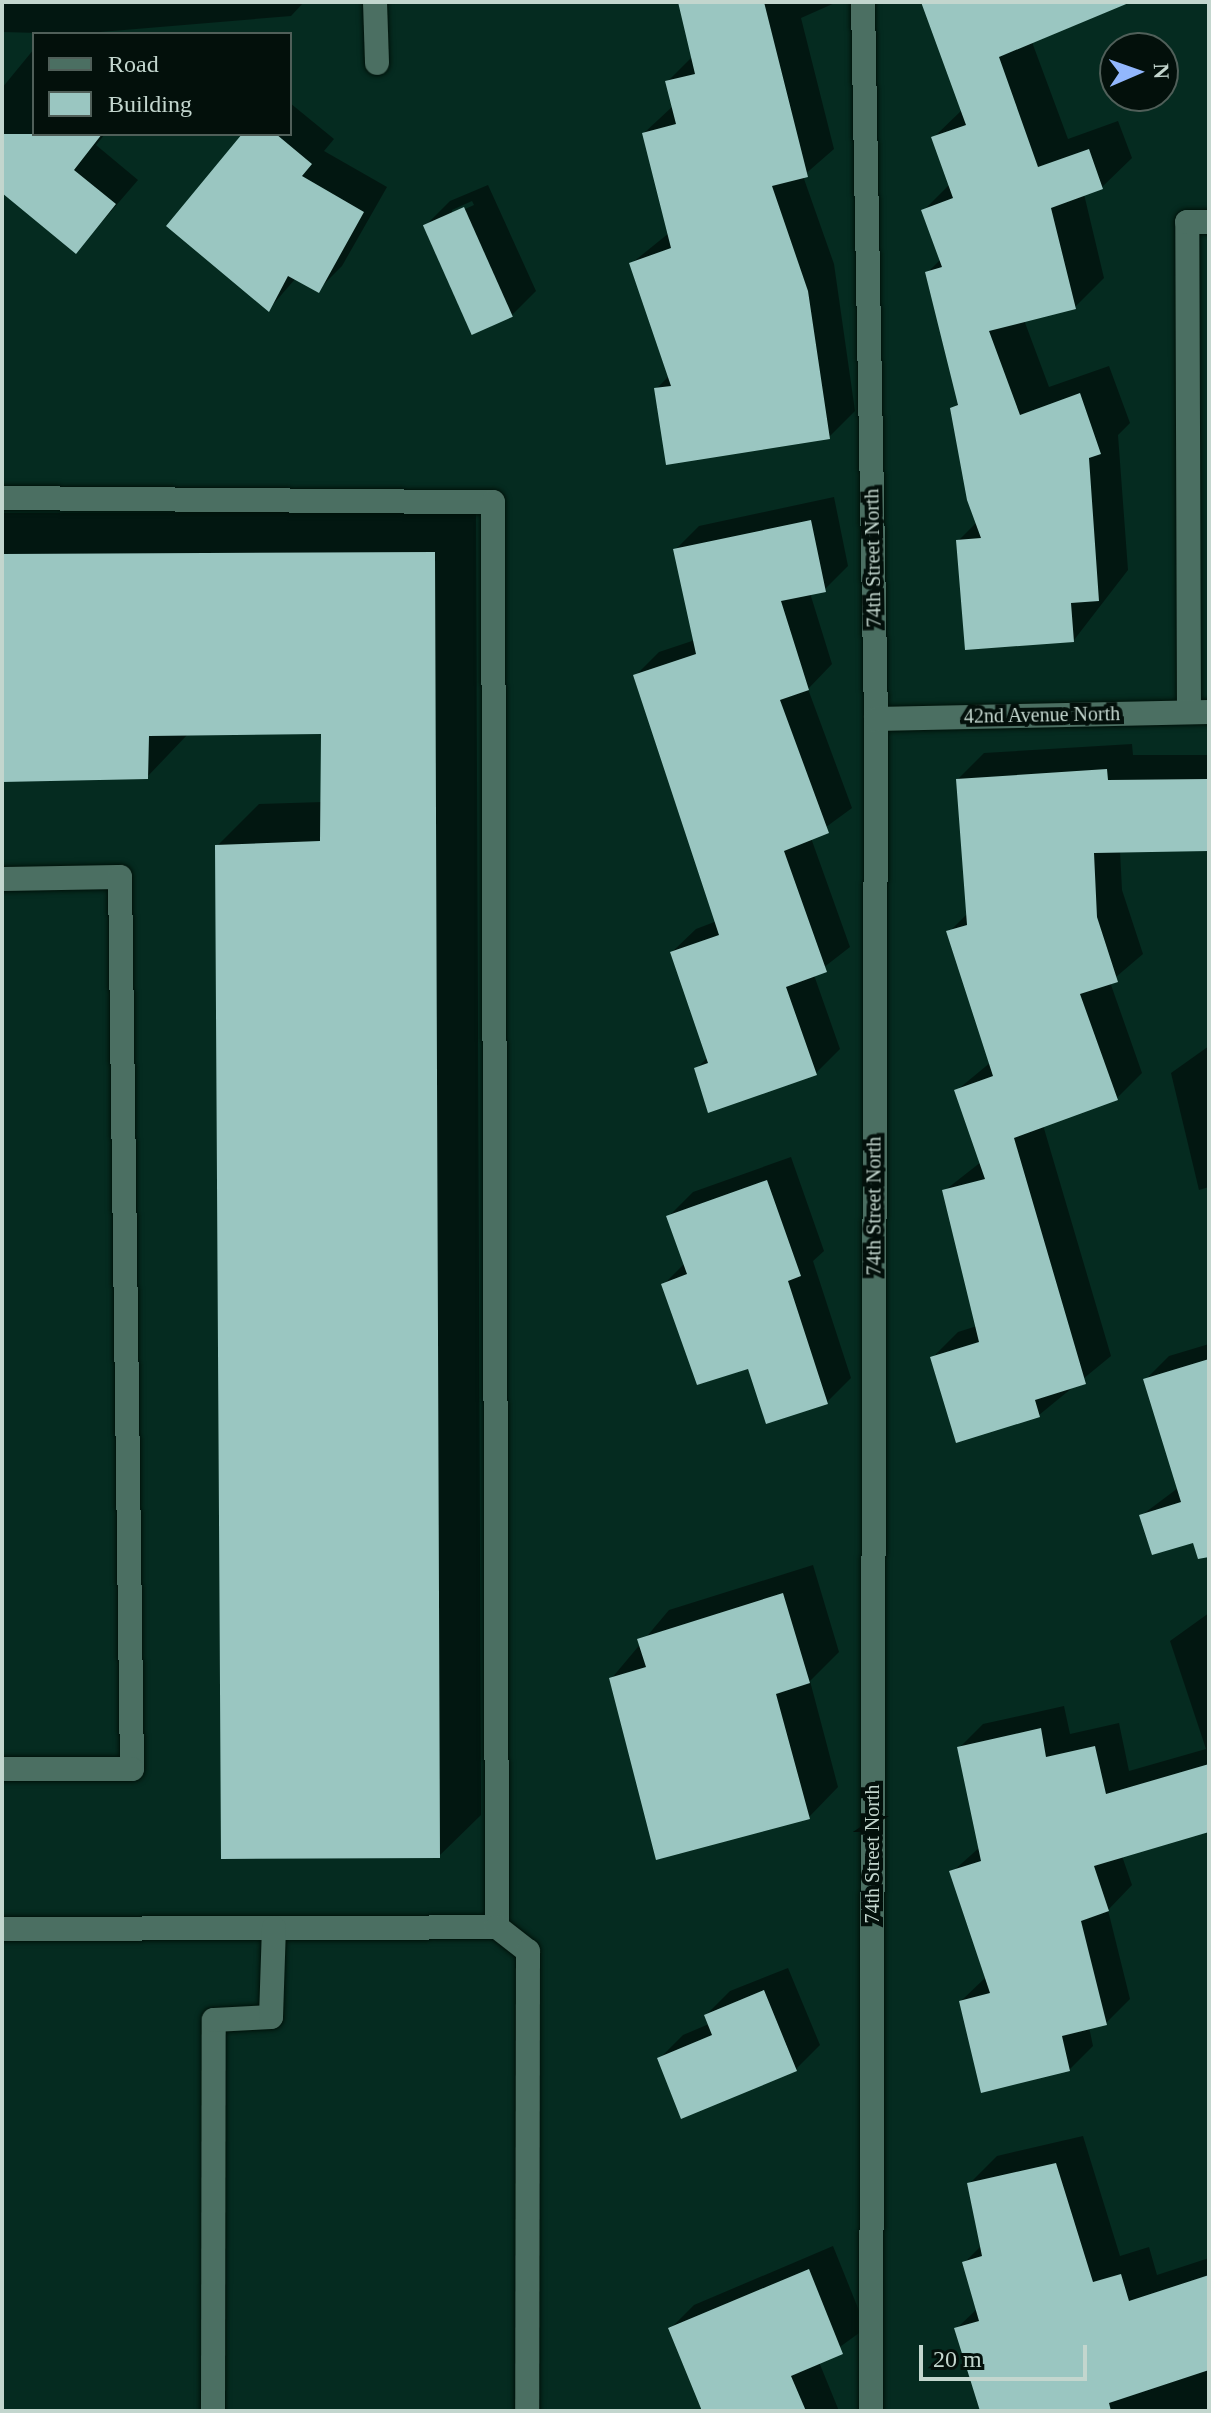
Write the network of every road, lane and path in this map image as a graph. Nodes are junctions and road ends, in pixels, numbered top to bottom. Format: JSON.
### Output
{"nodes":[{"id":1,"x":375,"y":2,"type":"edge"},
{"id":2,"x":863,"y":2,"type":"edge"},
{"id":3,"x":377,"y":63,"type":"dead end"},
{"id":4,"x":1209,"y":222,"type":"edge"},
{"id":5,"x":2,"y":498,"type":"edge"},
{"id":6,"x":1199,"y":712,"type":"edge"},
{"id":7,"x":876,"y":719,"type":"junction"},
{"id":8,"x":2,"y":879,"type":"edge"},
{"id":9,"x":2,"y":1769,"type":"edge"},
{"id":10,"x":497,"y":1927,"type":"junction"},
{"id":11,"x":274,"y":1928,"type":"junction"},
{"id":12,"x":2,"y":1929,"type":"edge"},
{"id":13,"x":213,"y":2411,"type":"edge"},
{"id":14,"x":527,"y":2411,"type":"edge"},
{"id":15,"x":871,"y":2411,"type":"edge"}],
"edges":[{"from":1,"to":3,"type":"street"},
{"from":2,"to":7,"type":"street","name":"74th Street North"},
{"from":4,"to":6,"type":"street"},
{"from":5,"to":10,"type":"street"},
{"from":6,"to":7,"type":"street","name":"42nd Avenue North"},
{"from":7,"to":15,"type":"street","name":"74th Street North"},
{"from":8,"to":9,"type":"street"},
{"from":10,"to":11,"type":"street"},
{"from":10,"to":14,"type":"street"},
{"from":11,"to":12,"type":"street"},
{"from":11,"to":13,"type":"street"}]}
